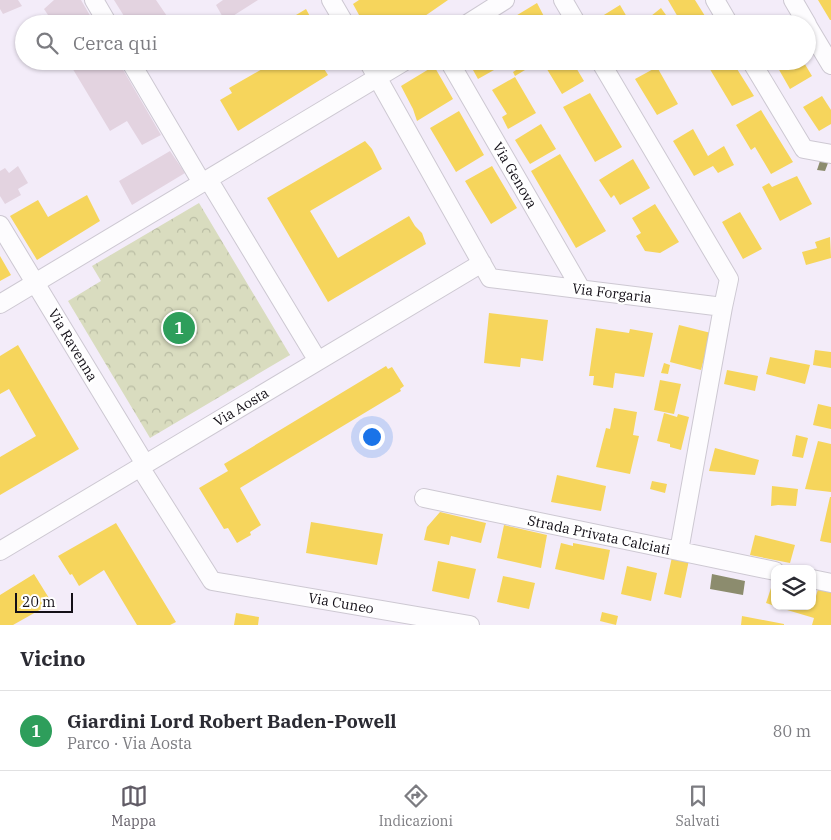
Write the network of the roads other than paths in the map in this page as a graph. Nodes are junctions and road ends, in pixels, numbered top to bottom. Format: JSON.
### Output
{"nodes":[{"id":1,"x":94,"y":0,"type":"edge"},
{"id":2,"x":331,"y":0,"type":"edge"},
{"id":3,"x":505,"y":0,"type":"edge"},
{"id":4,"x":563,"y":0,"type":"edge"},
{"id":5,"x":715,"y":0,"type":"edge"},
{"id":6,"x":793,"y":0,"type":"edge"},
{"id":7,"x":103,"y":15,"type":"edge"},
{"id":8,"x":340,"y":15,"type":"edge"},
{"id":9,"x":481,"y":15,"type":"edge"},
{"id":10,"x":572,"y":15,"type":"edge"},
{"id":11,"x":724,"y":15,"type":"edge"},
{"id":12,"x":802,"y":15,"type":"edge"},
{"id":13,"x":816,"y":40,"type":"edge"},
{"id":14,"x":831,"y":66,"type":"edge"},
{"id":15,"x":136,"y":70,"type":"edge"},
{"id":16,"x":373,"y":70,"type":"edge"},
{"id":17,"x":391,"y":70,"type":"edge"},
{"id":18,"x":454,"y":70,"type":"edge"},
{"id":19,"x":605,"y":70,"type":"edge"},
{"id":20,"x":756,"y":70,"type":"edge"},
{"id":21,"x":378,"y":78,"type":"junction"},
{"id":22,"x":831,"y":154,"type":"edge"},
{"id":23,"x":205,"y":181,"type":"junction"},
{"id":24,"x":0,"y":225,"type":"edge"},
{"id":25,"x":482,"y":262,"type":"junction"},
{"id":26,"x":35,"y":283,"type":"junction"},
{"id":27,"x":580,"y":289,"type":"junction"},
{"id":28,"x":0,"y":304,"type":"edge"},
{"id":29,"x":723,"y":307,"type":"junction"},
{"id":30,"x":318,"y":361,"type":"junction"},
{"id":31,"x":142,"y":466,"type":"junction"},
{"id":32,"x":424,"y":498,"type":"dead end"},
{"id":33,"x":0,"y":551,"type":"edge"},
{"id":34,"x":679,"y":551,"type":"junction"},
{"id":35,"x":771,"y":570,"type":"edge"},
{"id":36,"x":816,"y":580,"type":"edge"},
{"id":37,"x":212,"y":581,"type":"joint"},
{"id":38,"x":831,"y":583,"type":"edge"},
{"id":39,"x":470,"y":625,"type":"edge"}],
"edges":[{"from":1,"to":7,"type":"street"},
{"from":2,"to":8,"type":"street"},
{"from":3,"to":9,"type":"street"},
{"from":4,"to":10,"type":"street"},
{"from":5,"to":11,"type":"street"},
{"from":6,"to":12,"type":"street"},
{"from":13,"to":14,"type":"street"},
{"from":15,"to":23,"type":"street"},
{"from":16,"to":21,"type":"street"},
{"from":17,"to":21,"type":"street"},
{"from":18,"to":27,"type":"street","name":"Via Genova"},
{"from":19,"to":29,"type":"street"},
{"from":20,"to":22,"type":"street"},
{"from":21,"to":23,"type":"street"},
{"from":21,"to":25,"type":"street"},
{"from":23,"to":26,"type":"street"},
{"from":23,"to":30,"type":"street"},
{"from":24,"to":26,"type":"street","name":"Via Ravenna"},
{"from":25,"to":27,"type":"street","name":"Via Forgaria"},
{"from":25,"to":30,"type":"street","name":"Via Aosta"},
{"from":26,"to":28,"type":"street"},
{"from":26,"to":31,"type":"street","name":"Via Ravenna"},
{"from":27,"to":29,"type":"street","name":"Via Forgaria"},
{"from":29,"to":34,"type":"street"},
{"from":30,"to":31,"type":"street","name":"Via Aosta"},
{"from":31,"to":33,"type":"street","name":"Via Aosta"},
{"from":31,"to":37,"type":"street","name":"Via Ravenna"},
{"from":32,"to":34,"type":"street","name":"Strada Privata Calciati"},
{"from":34,"to":35,"type":"street","name":"Strada Privata Calciati"},
{"from":36,"to":38,"type":"street"},
{"from":37,"to":39,"type":"street","name":"Via Cuneo"}]}
